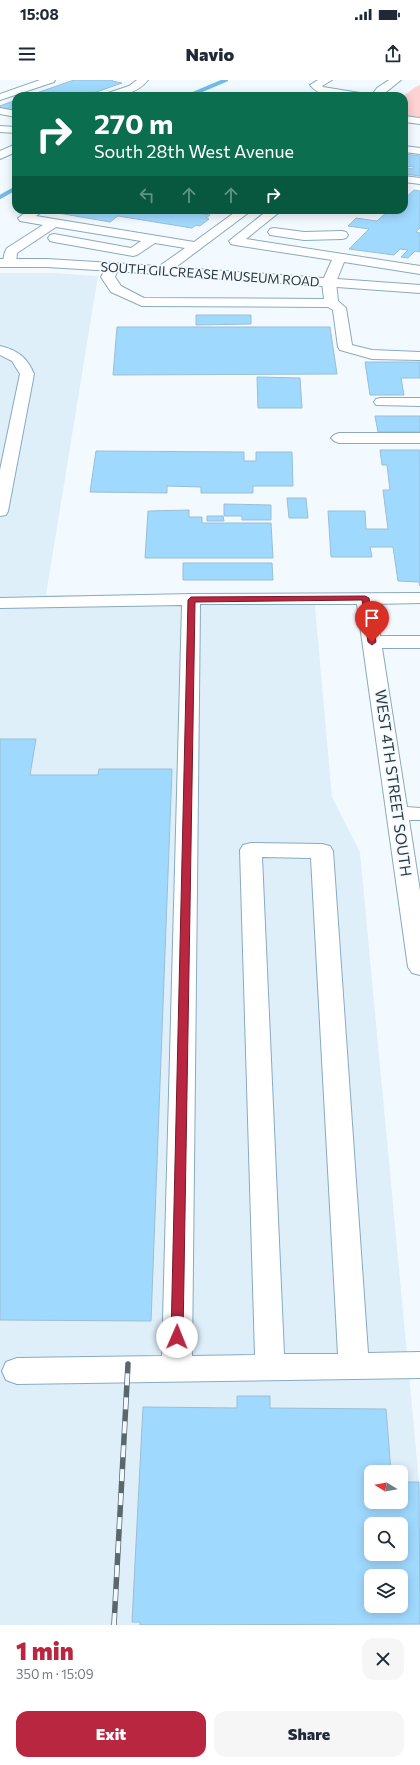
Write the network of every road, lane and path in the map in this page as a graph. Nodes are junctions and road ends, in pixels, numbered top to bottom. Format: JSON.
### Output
{"nodes":[{"id":1,"x":50,"y":80,"type":"edge"},
{"id":2,"x":143,"y":80,"type":"edge"},
{"id":3,"x":327,"y":80,"type":"edge"},
{"id":4,"x":396,"y":80,"type":"edge"},
{"id":5,"x":122,"y":92,"type":"edge"},
{"id":6,"x":333,"y":92,"type":"edge"},
{"id":7,"x":379,"y":92,"type":"edge"},
{"id":8,"x":2,"y":95,"type":"edge"},
{"id":9,"x":0,"y":111,"type":"edge"},
{"id":10,"x":12,"y":113,"type":"edge"},
{"id":11,"x":408,"y":119,"type":"edge"},
{"id":12,"x":420,"y":120,"type":"edge"},
{"id":13,"x":0,"y":129,"type":"edge"},
{"id":14,"x":12,"y":130,"type":"edge"},
{"id":15,"x":12,"y":149,"type":"edge"},
{"id":16,"x":408,"y":150,"type":"edge"},
{"id":17,"x":420,"y":151,"type":"edge"},
{"id":18,"x":0,"y":156,"type":"edge"},
{"id":19,"x":408,"y":180,"type":"edge"},
{"id":20,"x":420,"y":181,"type":"edge"},
{"id":21,"x":31,"y":214,"type":"edge"},
{"id":22,"x":240,"y":214,"type":"edge"},
{"id":23,"x":271,"y":214,"type":"edge"},
{"id":24,"x":54,"y":223,"type":"junction"},
{"id":25,"x":251,"y":229,"type":"junction"},
{"id":26,"x":36,"y":235,"type":"junction"},
{"id":27,"x":342,"y":235,"type":"dead end"},
{"id":28,"x":153,"y":239,"type":"junction"},
{"id":29,"x":195,"y":246,"type":"junction"},
{"id":30,"x":340,"y":257,"type":"junction"},
{"id":31,"x":5,"y":263,"type":"edge"},
{"id":32,"x":113,"y":267,"type":"junction"},
{"id":33,"x":163,"y":270,"type":"junction"},
{"id":34,"x":420,"y":270,"type":"edge"},
{"id":35,"x":329,"y":282,"type":"junction"},
{"id":36,"x":420,"y":288,"type":"edge"},
{"id":37,"x":331,"y":303,"type":"junction"},
{"id":38,"x":0,"y":350,"type":"edge"},
{"id":39,"x":420,"y":356,"type":"edge"},
{"id":40,"x":420,"y":389,"type":"edge"},
{"id":41,"x":381,"y":402,"type":"dead end"},
{"id":42,"x":420,"y":402,"type":"edge"},
{"id":43,"x":339,"y":438,"type":"dead end"},
{"id":44,"x":420,"y":438,"type":"edge"},
{"id":45,"x":5,"y":454,"type":"edge"},
{"id":46,"x":3,"y":474,"type":"edge"},
{"id":47,"x":1,"y":504,"type":"edge"},
{"id":48,"x":365,"y":598,"type":"junction"},
{"id":49,"x":420,"y":598,"type":"edge"},
{"id":50,"x":191,"y":600,"type":"junction"},
{"id":51,"x":0,"y":603,"type":"edge"},
{"id":52,"x":372,"y":642,"type":"junction"},
{"id":53,"x":420,"y":642,"type":"edge"},
{"id":54,"x":397,"y":814,"type":"junction"},
{"id":55,"x":420,"y":814,"type":"edge"},
{"id":56,"x":420,"y":967,"type":"edge"},
{"id":57,"x":420,"y":1365,"type":"edge"},
{"id":58,"x":354,"y":1366,"type":"junction"},
{"id":59,"x":270,"y":1367,"type":"junction"},
{"id":60,"x":177,"y":1368,"type":"junction"},
{"id":61,"x":17,"y":1371,"type":"dead end"}],
"edges":[{"from":1,"to":8,"type":"street"},
{"from":2,"to":5,"type":"street"},
{"from":3,"to":6,"type":"street"},
{"from":4,"to":7,"type":"street"},
{"from":9,"to":10,"type":"street"},
{"from":11,"to":12,"type":"street"},
{"from":13,"to":14,"type":"street"},
{"from":15,"to":18,"type":"street"},
{"from":16,"to":17,"type":"street"},
{"from":19,"to":20,"type":"street"},
{"from":21,"to":24,"type":"street"},
{"from":22,"to":29,"type":"street"},
{"from":23,"to":25,"type":"street"},
{"from":24,"to":26,"type":"street"},
{"from":24,"to":28,"type":"street"},
{"from":25,"to":27,"type":"street"},
{"from":25,"to":30,"type":"street"},
{"from":26,"to":28,"type":"street"},
{"from":26,"to":31,"type":"street"},
{"from":28,"to":29,"type":"street"},
{"from":29,"to":33,"type":"street"},
{"from":30,"to":34,"type":"street"},
{"from":30,"to":35,"type":"street"},
{"from":31,"to":32,"type":"street","name":"SOUTH GILCREASE MUSEUM ROAD"},
{"from":32,"to":33,"type":"street","name":"SOUTH GILCREASE MUSEUM ROAD"},
{"from":32,"to":37,"type":"street"},
{"from":33,"to":35,"type":"street","name":"SOUTH GILCREASE MUSEUM ROAD"},
{"from":35,"to":36,"type":"street","name":"SOUTH GILCREASE MUSEUM ROAD"},
{"from":35,"to":37,"type":"street"},
{"from":37,"to":39,"type":"street"},
{"from":38,"to":45,"type":"street"},
{"from":40,"to":42,"type":"street"},
{"from":41,"to":42,"type":"street"},
{"from":43,"to":44,"type":"street"},
{"from":45,"to":46,"type":"street"},
{"from":46,"to":47,"type":"street"},
{"from":48,"to":49,"type":"street"},
{"from":48,"to":50,"type":"street"},
{"from":48,"to":52,"type":"street","name":"WEST 4TH STREET SOUTH"},
{"from":50,"to":51,"type":"street"},
{"from":50,"to":60,"type":"street"},
{"from":52,"to":53,"type":"street"},
{"from":52,"to":54,"type":"street","name":"WEST 4TH STREET SOUTH"},
{"from":54,"to":55,"type":"street"},
{"from":54,"to":56,"type":"street","name":"WEST 4TH STREET SOUTH"},
{"from":57,"to":58,"type":"street"},
{"from":58,"to":59,"type":"street"},
{"from":58,"to":59,"type":"street"},
{"from":59,"to":60,"type":"street"},
{"from":60,"to":61,"type":"street"}]}
